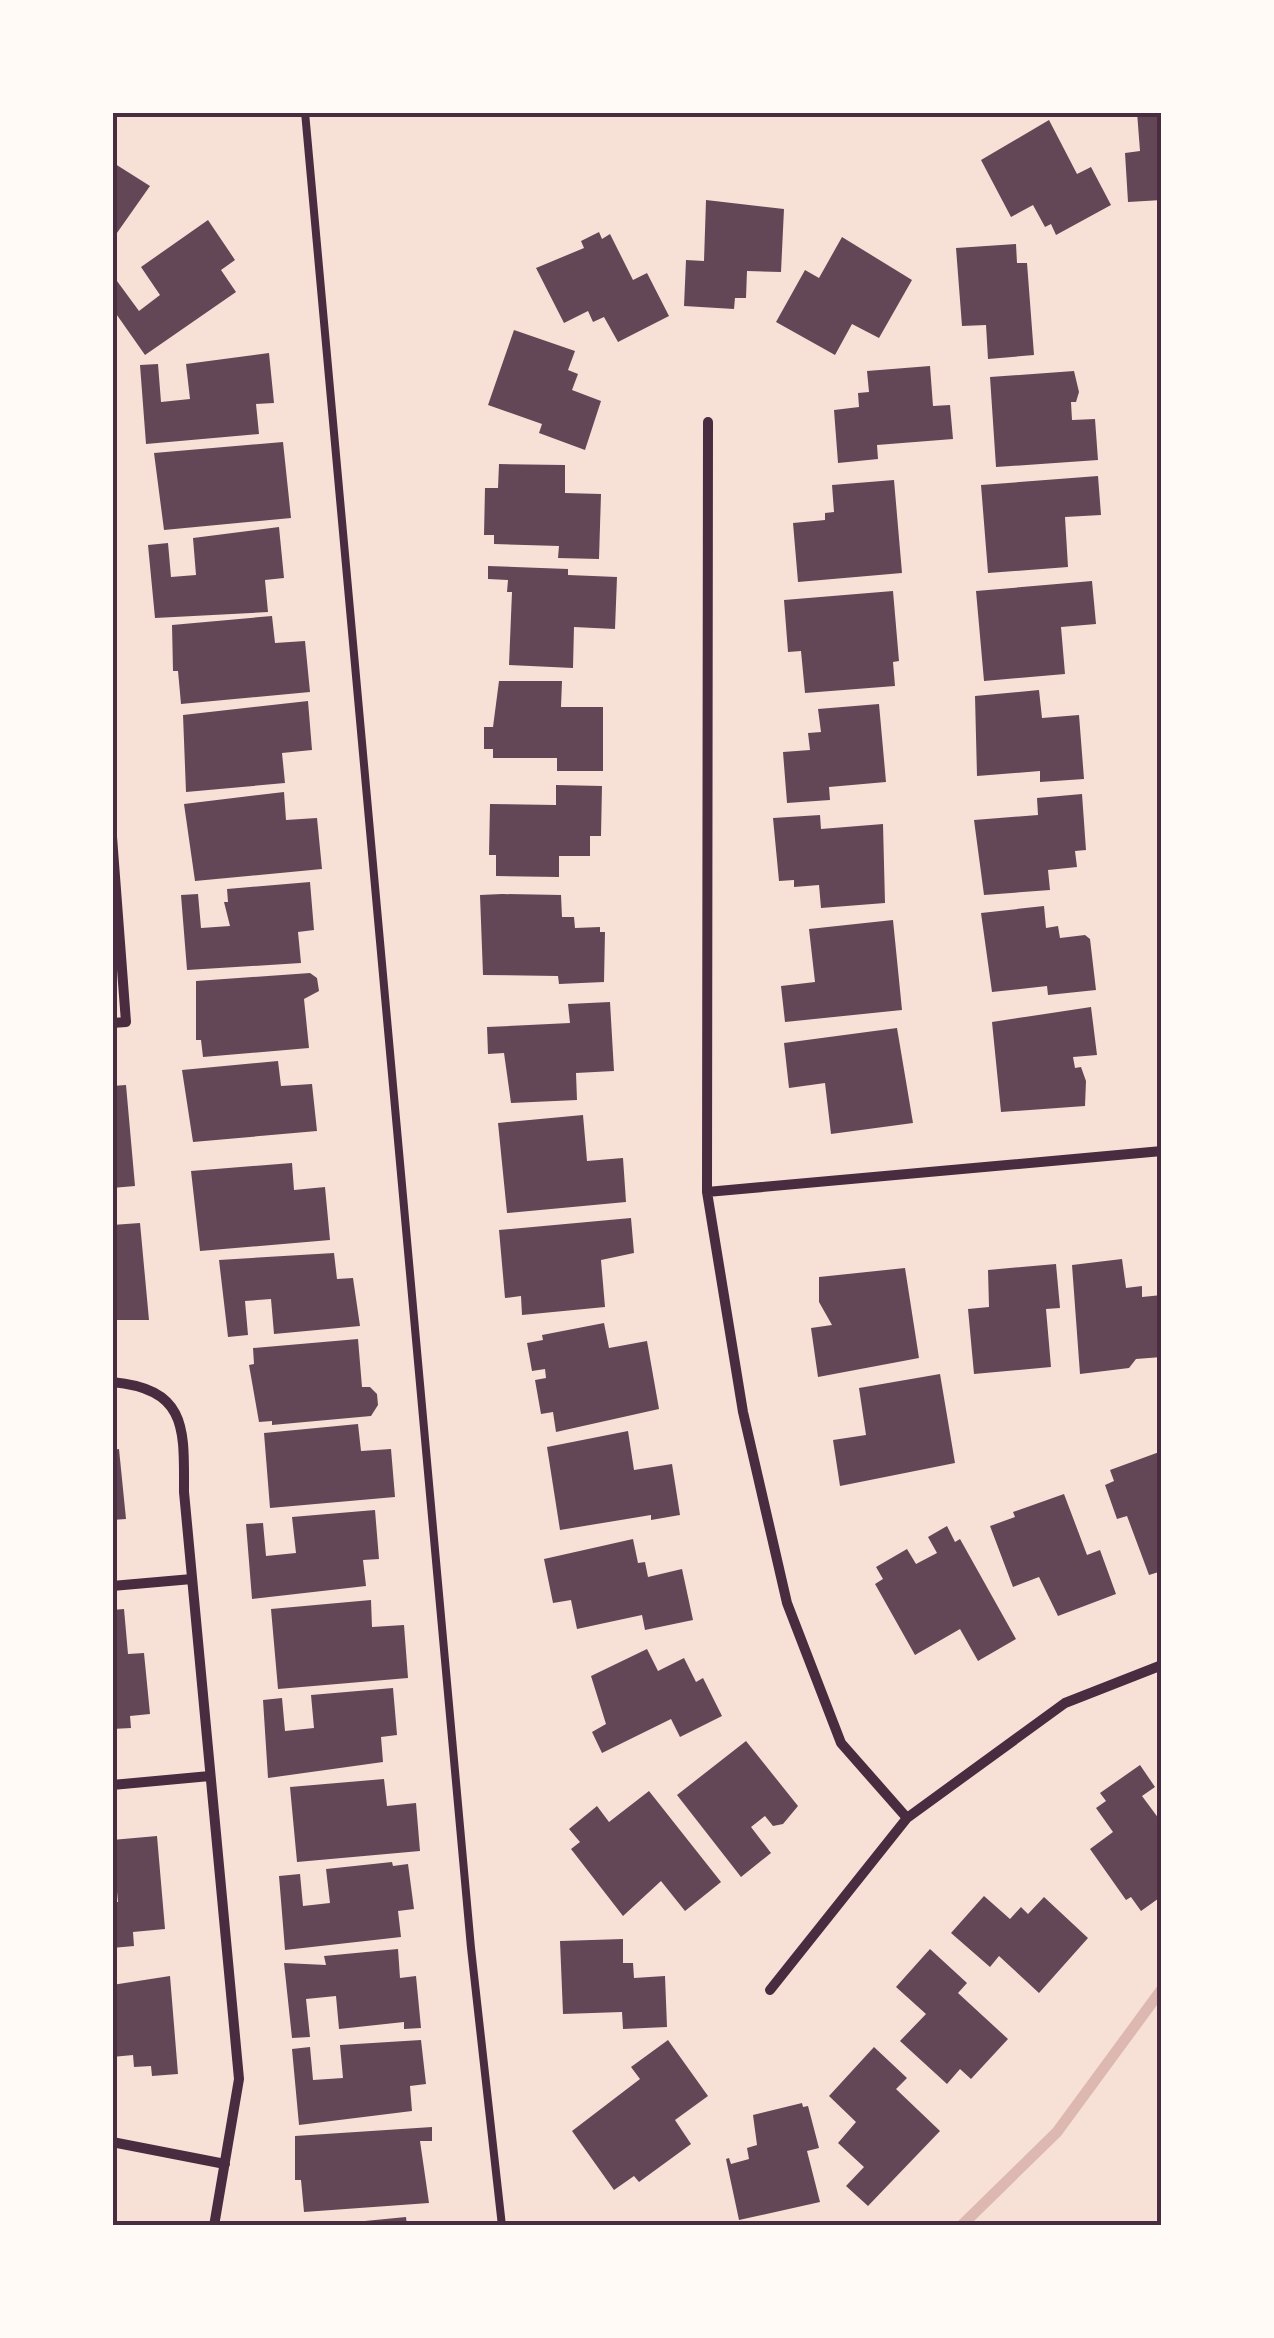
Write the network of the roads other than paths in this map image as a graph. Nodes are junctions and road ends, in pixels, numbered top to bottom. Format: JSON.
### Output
{"nodes":[{"id":1,"x":305,"y":112,"type":"edge"},
{"id":2,"x":708,"y":422,"type":"dead end"},
{"id":3,"x":112,"y":837,"type":"edge"},
{"id":4,"x":112,"y":1024,"type":"edge"},
{"id":5,"x":1162,"y":1151,"type":"edge"},
{"id":6,"x":707,"y":1192,"type":"junction"},
{"id":7,"x":112,"y":1382,"type":"edge"},
{"id":8,"x":192,"y":1579,"type":"junction"},
{"id":9,"x":112,"y":1586,"type":"edge"},
{"id":10,"x":1162,"y":1665,"type":"edge"},
{"id":11,"x":210,"y":1776,"type":"junction"},
{"id":12,"x":112,"y":1785,"type":"edge"},
{"id":13,"x":907,"y":1818,"type":"junction"},
{"id":14,"x":770,"y":1990,"type":"dead end"},
{"id":15,"x":112,"y":2142,"type":"edge"},
{"id":16,"x":225,"y":2164,"type":"junction"},
{"id":17,"x":214,"y":2226,"type":"edge"},
{"id":18,"x":502,"y":2226,"type":"edge"}],
"edges":[{"from":1,"to":18,"type":"lane"},
{"from":2,"to":6,"type":"street"},
{"from":3,"to":4,"type":"street"},
{"from":5,"to":6,"type":"street"},
{"from":6,"to":13,"type":"street"},
{"from":7,"to":8,"type":"street"},
{"from":8,"to":9,"type":"street"},
{"from":8,"to":11,"type":"street"},
{"from":10,"to":13,"type":"street"},
{"from":11,"to":12,"type":"street"},
{"from":11,"to":16,"type":"street"},
{"from":13,"to":14,"type":"street"},
{"from":15,"to":16,"type":"street"},
{"from":16,"to":17,"type":"street"}]}
